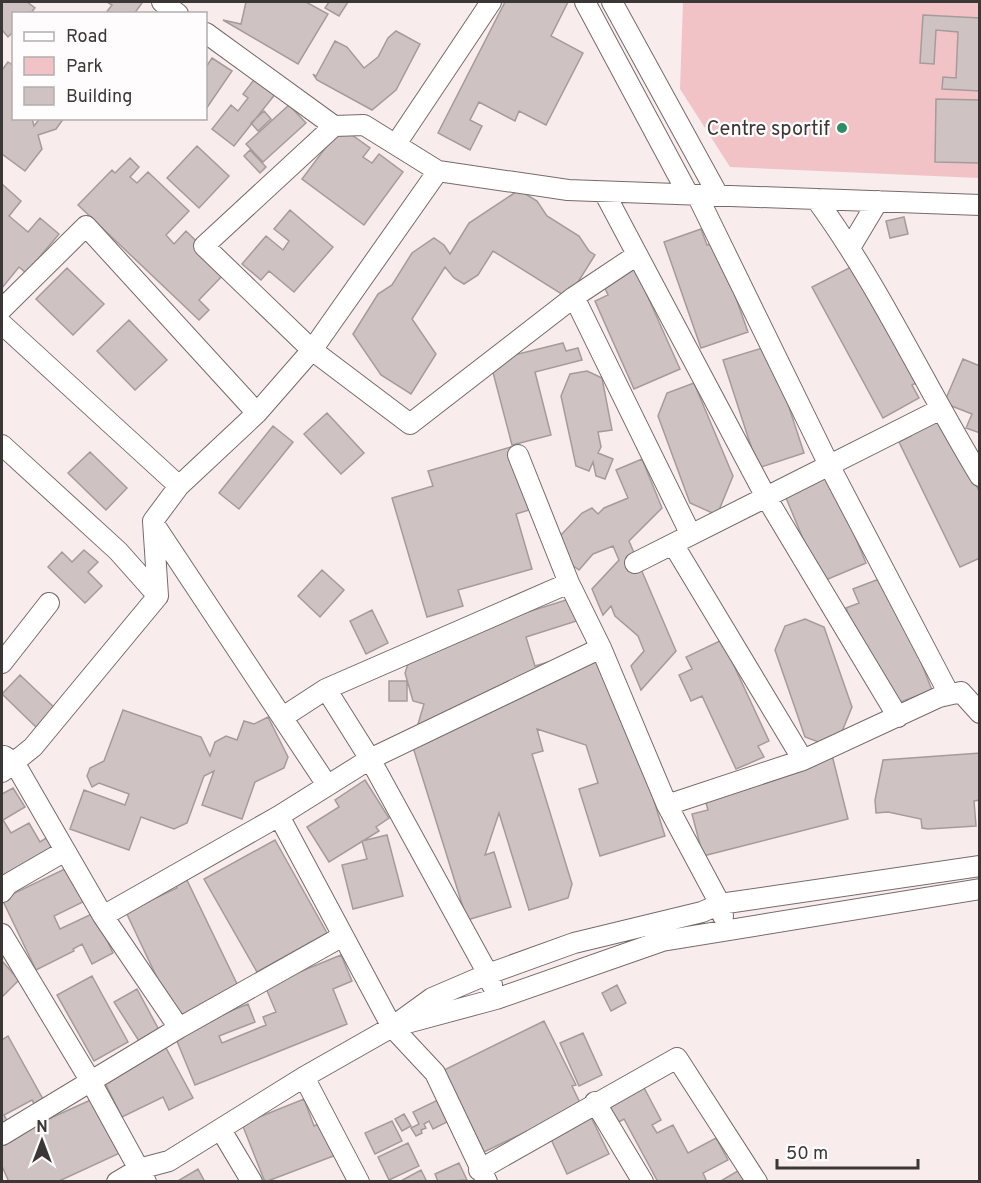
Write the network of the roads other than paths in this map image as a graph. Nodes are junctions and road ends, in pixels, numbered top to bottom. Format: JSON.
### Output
{"nodes":[{"id":1,"x":162,"y":2,"type":"edge"},
{"id":2,"x":491,"y":2,"type":"edge"},
{"id":3,"x":585,"y":2,"type":"edge"},
{"id":4,"x":612,"y":2,"type":"edge"},
{"id":5,"x":175,"y":12,"type":"edge"},
{"id":6,"x":207,"y":34,"type":"edge"},
{"id":7,"x":334,"y":126,"type":"junction"},
{"id":8,"x":396,"y":144,"type":"junction"},
{"id":9,"x":438,"y":171,"type":"junction"},
{"id":10,"x":604,"y":192,"type":"junction"},
{"id":11,"x":692,"y":195,"type":"junction"},
{"id":12,"x":718,"y":195,"type":"junction"},
{"id":13,"x":816,"y":199,"type":"junction"},
{"id":14,"x":879,"y":201,"type":"junction"},
{"id":15,"x":980,"y":205,"type":"edge"},
{"id":16,"x":850,"y":246,"type":"junction"},
{"id":17,"x":637,"y":255,"type":"junction"},
{"id":18,"x":574,"y":297,"type":"junction"},
{"id":19,"x":2,"y":309,"type":"edge"},
{"id":20,"x":2,"y":324,"type":"edge"},
{"id":21,"x":312,"y":350,"type":"junction"},
{"id":22,"x":939,"y":410,"type":"junction"},
{"id":23,"x":257,"y":413,"type":"junction"},
{"id":24,"x":2,"y":445,"type":"edge"},
{"id":25,"x":518,"y":455,"type":"dead end"},
{"id":26,"x":829,"y":465,"type":"junction"},
{"id":27,"x":980,"y":476,"type":"edge"},
{"id":28,"x":179,"y":486,"type":"junction"},
{"id":29,"x":766,"y":497,"type":"junction"},
{"id":30,"x":153,"y":521,"type":"junction"},
{"id":31,"x":691,"y":535,"type":"junction"},
{"id":32,"x":673,"y":544,"type":"junction"},
{"id":33,"x":635,"y":563,"type":"dead end"},
{"id":34,"x":569,"y":584,"type":"junction"},
{"id":35,"x":158,"y":596,"type":"junction"},
{"id":36,"x":49,"y":603,"type":"dead end"},
{"id":37,"x":601,"y":648,"type":"junction"},
{"id":38,"x":2,"y":663,"type":"edge"},
{"id":39,"x":326,"y":689,"type":"junction"},
{"id":40,"x":949,"y":694,"type":"junction"},
{"id":41,"x":980,"y":713,"type":"edge"},
{"id":42,"x":282,"y":717,"type":"junction"},
{"id":43,"x":898,"y":717,"type":"junction"},
{"id":44,"x":370,"y":759,"type":"junction"},
{"id":45,"x":803,"y":760,"type":"junction"},
{"id":46,"x":6,"y":763,"type":"edge"},
{"id":47,"x":327,"y":784,"type":"junction"},
{"id":48,"x":668,"y":805,"type":"junction"},
{"id":49,"x":279,"y":816,"type":"junction"},
{"id":50,"x":65,"y":851,"type":"junction"},
{"id":51,"x":980,"y":866,"type":"edge"},
{"id":52,"x":980,"y":889,"type":"edge"},
{"id":53,"x":2,"y":892,"type":"edge"},
{"id":54,"x":720,"y":904,"type":"junction"},
{"id":55,"x":103,"y":916,"type":"junction"},
{"id":56,"x":726,"y":931,"type":"junction"},
{"id":57,"x":2,"y":934,"type":"edge"},
{"id":58,"x":343,"y":936,"type":"junction"},
{"id":59,"x":488,"y":974,"type":"junction"},
{"id":60,"x":496,"y":999,"type":"junction"},
{"id":61,"x":392,"y":1027,"type":"junction"},
{"id":62,"x":179,"y":1028,"type":"junction"},
{"id":63,"x":304,"y":1077,"type":"junction"},
{"id":64,"x":90,"y":1080,"type":"junction"},
{"id":65,"x":595,"y":1102,"type":"junction"},
{"id":66,"x":221,"y":1130,"type":"junction"},
{"id":67,"x":2,"y":1135,"type":"edge"},
{"id":68,"x":142,"y":1175,"type":"edge"},
{"id":69,"x":483,"y":1176,"type":"edge"},
{"id":70,"x":117,"y":1182,"type":"edge"},
{"id":71,"x":252,"y":1182,"type":"edge"},
{"id":72,"x":359,"y":1182,"type":"edge"},
{"id":73,"x":644,"y":1182,"type":"edge"},
{"id":74,"x":757,"y":1182,"type":"edge"}],
"edges":[{"from":1,"to":5,"type":"street"},
{"from":2,"to":8,"type":"street"},
{"from":3,"to":11,"type":"street"},
{"from":4,"to":12,"type":"street"},
{"from":6,"to":7,"type":"street"},
{"from":7,"to":8,"type":"street"},
{"from":7,"to":21,"type":"street"},
{"from":8,"to":9,"type":"street"},
{"from":9,"to":10,"type":"street"},
{"from":9,"to":21,"type":"street"},
{"from":10,"to":11,"type":"street"},
{"from":10,"to":17,"type":"street"},
{"from":11,"to":12,"type":"street"},
{"from":11,"to":26,"type":"street"},
{"from":12,"to":13,"type":"street"},
{"from":13,"to":14,"type":"street"},
{"from":13,"to":16,"type":"street"},
{"from":14,"to":15,"type":"street"},
{"from":14,"to":16,"type":"street"},
{"from":16,"to":22,"type":"street"},
{"from":17,"to":18,"type":"street"},
{"from":17,"to":29,"type":"street"},
{"from":18,"to":21,"type":"street"},
{"from":18,"to":31,"type":"street"},
{"from":19,"to":23,"type":"street"},
{"from":20,"to":28,"type":"street"},
{"from":21,"to":23,"type":"street"},
{"from":22,"to":26,"type":"street"},
{"from":22,"to":27,"type":"street"},
{"from":23,"to":28,"type":"street"},
{"from":24,"to":35,"type":"street"},
{"from":25,"to":34,"type":"street"},
{"from":26,"to":29,"type":"street"},
{"from":26,"to":40,"type":"street"},
{"from":28,"to":30,"type":"street"},
{"from":29,"to":31,"type":"street"},
{"from":29,"to":43,"type":"street"},
{"from":30,"to":35,"type":"street"},
{"from":30,"to":42,"type":"street"},
{"from":31,"to":32,"type":"street"},
{"from":32,"to":33,"type":"street"},
{"from":32,"to":45,"type":"street"},
{"from":34,"to":37,"type":"street"},
{"from":34,"to":39,"type":"street"},
{"from":35,"to":46,"type":"street"},
{"from":36,"to":38,"type":"street"},
{"from":37,"to":44,"type":"street"},
{"from":37,"to":48,"type":"street"},
{"from":39,"to":42,"type":"street"},
{"from":39,"to":44,"type":"street"},
{"from":40,"to":41,"type":"street"},
{"from":40,"to":43,"type":"street"},
{"from":42,"to":47,"type":"street"},
{"from":43,"to":45,"type":"street"},
{"from":44,"to":47,"type":"street"},
{"from":44,"to":59,"type":"street"},
{"from":45,"to":48,"type":"street"},
{"from":46,"to":50,"type":"street"},
{"from":47,"to":49,"type":"street"},
{"from":48,"to":54,"type":"street"},
{"from":49,"to":55,"type":"street"},
{"from":49,"to":58,"type":"street"},
{"from":50,"to":53,"type":"street"},
{"from":50,"to":55,"type":"street"},
{"from":51,"to":54,"type":"street"},
{"from":52,"to":56,"type":"street"},
{"from":54,"to":56,"type":"street"},
{"from":54,"to":59,"type":"street"},
{"from":55,"to":62,"type":"street"},
{"from":56,"to":60,"type":"street"},
{"from":57,"to":64,"type":"street"},
{"from":58,"to":61,"type":"street"},
{"from":58,"to":62,"type":"street"},
{"from":59,"to":60,"type":"street"},
{"from":59,"to":61,"type":"street"},
{"from":60,"to":61,"type":"street"},
{"from":61,"to":63,"type":"street"},
{"from":61,"to":69,"type":"street"},
{"from":62,"to":64,"type":"street"},
{"from":63,"to":66,"type":"street"},
{"from":63,"to":72,"type":"street"},
{"from":64,"to":67,"type":"street"},
{"from":64,"to":68,"type":"street"},
{"from":65,"to":69,"type":"street"},
{"from":65,"to":73,"type":"street"},
{"from":65,"to":74,"type":"street"},
{"from":66,"to":68,"type":"street"},
{"from":66,"to":71,"type":"street"},
{"from":68,"to":70,"type":"street"}]}
